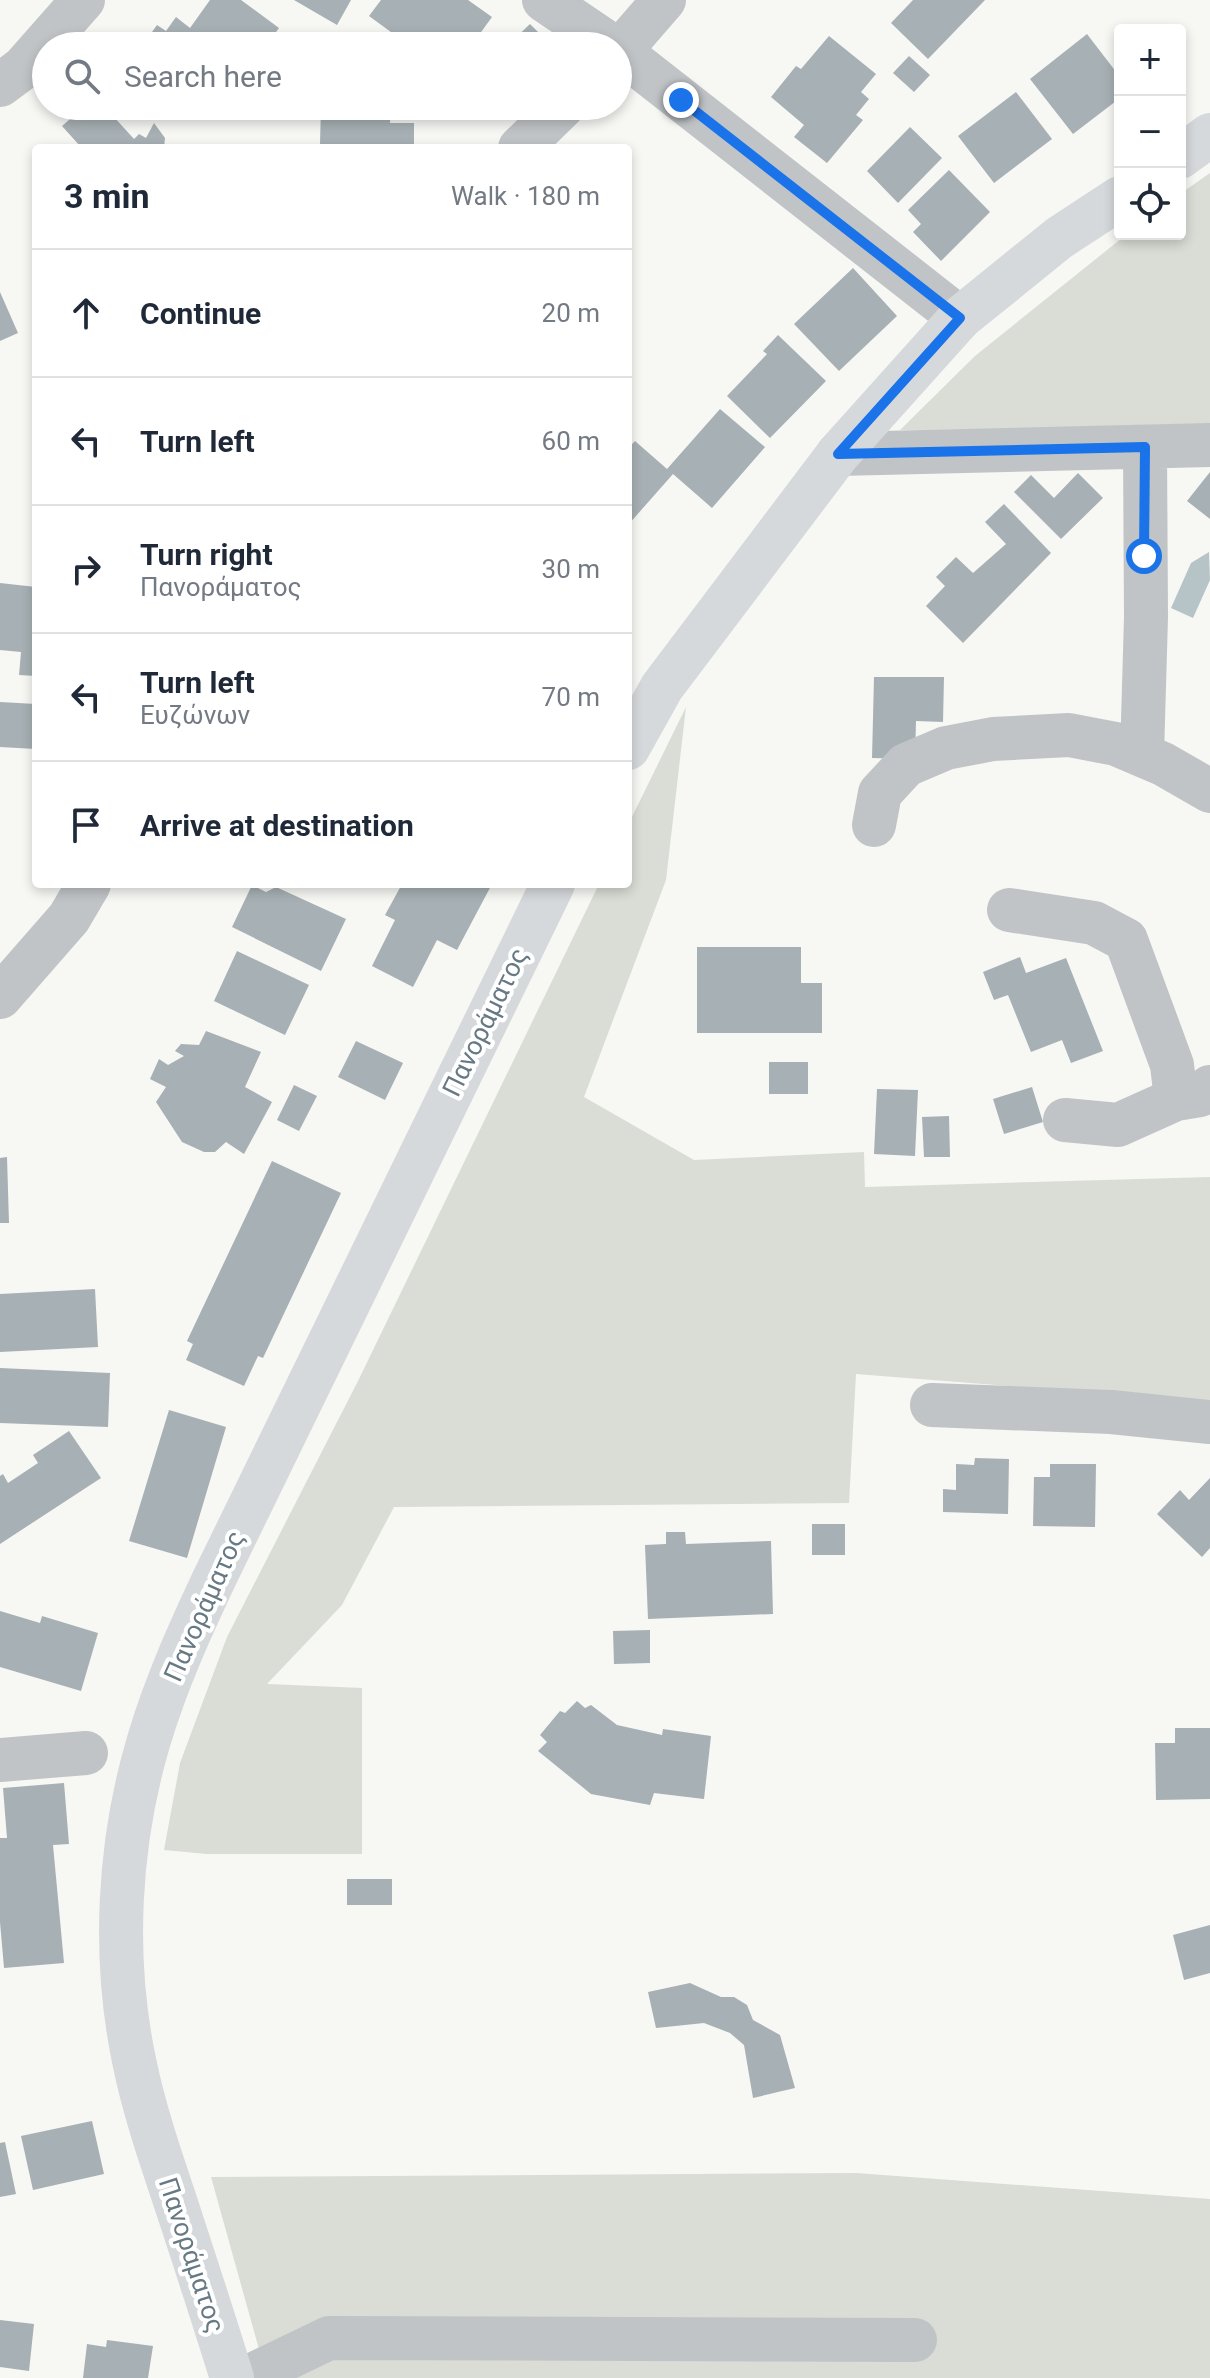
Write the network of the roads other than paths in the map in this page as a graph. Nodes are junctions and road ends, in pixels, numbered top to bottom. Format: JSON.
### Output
{"nodes":[{"id":1,"x":83,"y":0,"type":"edge"},
{"id":2,"x":544,"y":0,"type":"edge"},
{"id":3,"x":664,"y":0,"type":"edge"},
{"id":4,"x":55,"y":32,"type":"edge"},
{"id":5,"x":591,"y":32,"type":"edge"},
{"id":6,"x":632,"y":34,"type":"edge"},
{"id":7,"x":32,"y":58,"type":"edge"},
{"id":8,"x":632,"y":62,"type":"edge"},
{"id":9,"x":0,"y":85,"type":"edge"},
{"id":10,"x":549,"y":120,"type":"edge"},
{"id":11,"x":1210,"y":135,"type":"edge"},
{"id":12,"x":524,"y":144,"type":"edge"},
{"id":13,"x":1186,"y":153,"type":"edge"},
{"id":14,"x":1114,"y":202,"type":"edge"},
{"id":15,"x":960,"y":318,"type":"junction"},
{"id":16,"x":1210,"y":445,"type":"edge"},
{"id":17,"x":1145,"y":447,"type":"junction"},
{"id":18,"x":838,"y":454,"type":"junction"},
{"id":19,"x":632,"y":741,"type":"edge"},
{"id":20,"x":1142,"y":755,"type":"junction"},
{"id":21,"x":1210,"y":791,"type":"edge"},
{"id":22,"x":874,"y":825,"type":"dead end"},
{"id":23,"x":87,"y":888,"type":"edge"},
{"id":24,"x":551,"y":888,"type":"edge"},
{"id":25,"x":1009,"y":910,"type":"dead end"},
{"id":26,"x":0,"y":995,"type":"edge"},
{"id":27,"x":1193,"y":1093,"type":"edge"},
{"id":28,"x":1065,"y":1120,"type":"dead end"},
{"id":29,"x":932,"y":1405,"type":"dead end"},
{"id":30,"x":1210,"y":1422,"type":"edge"},
{"id":31,"x":86,"y":1753,"type":"dead end"},
{"id":32,"x":0,"y":1760,"type":"edge"},
{"id":33,"x":915,"y":2340,"type":"dead end"},
{"id":34,"x":232,"y":2378,"type":"edge"},
{"id":35,"x":246,"y":2378,"type":"edge"}],
"edges":[{"from":1,"to":4,"type":"street"},
{"from":2,"to":5,"type":"street"},
{"from":3,"to":6,"type":"street"},
{"from":7,"to":9,"type":"street"},
{"from":8,"to":15,"type":"street"},
{"from":10,"to":12,"type":"street"},
{"from":11,"to":13,"type":"main road"},
{"from":14,"to":15,"type":"main road"},
{"from":15,"to":18,"type":"main road"},
{"from":16,"to":17,"type":"street"},
{"from":17,"to":18,"type":"street"},
{"from":17,"to":20,"type":"street"},
{"from":18,"to":19,"type":"main road"},
{"from":20,"to":21,"type":"street"},
{"from":20,"to":22,"type":"street"},
{"from":23,"to":26,"type":"street"},
{"from":24,"to":34,"type":"main road","name":"Πανοράματος"},
{"from":25,"to":27,"type":"street"},
{"from":27,"to":28,"type":"street"},
{"from":29,"to":30,"type":"street"},
{"from":31,"to":32,"type":"street"},
{"from":33,"to":35,"type":"street"}]}
